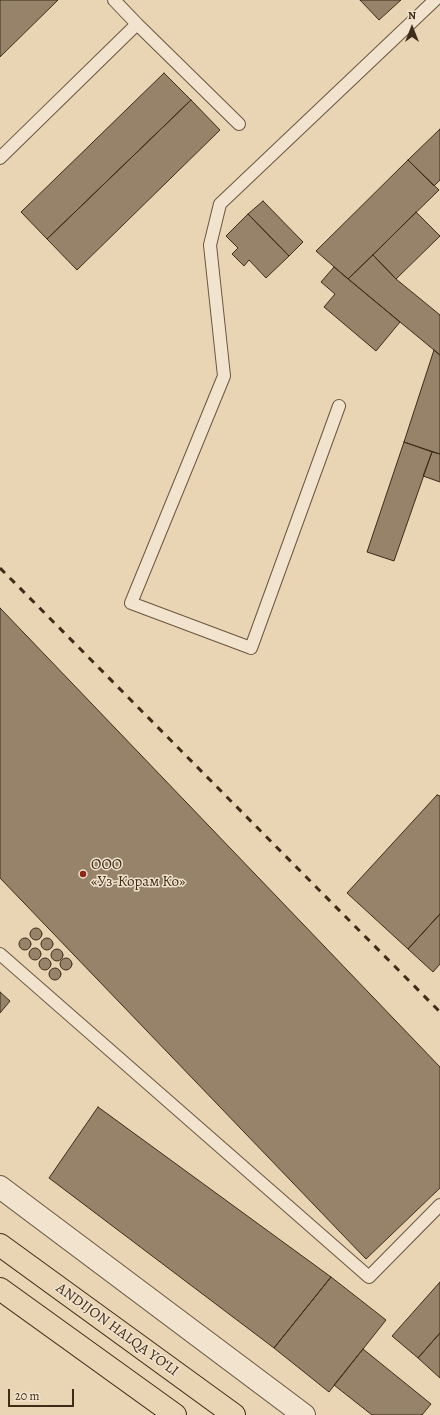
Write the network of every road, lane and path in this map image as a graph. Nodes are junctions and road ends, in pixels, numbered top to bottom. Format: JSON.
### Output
{"nodes":[{"id":1,"x":114,"y":0,"type":"edge"},
{"id":2,"x":435,"y":0,"type":"edge"},
{"id":3,"x":137,"y":24,"type":"junction"},
{"id":4,"x":239,"y":124,"type":"dead end"},
{"id":5,"x":0,"y":158,"type":"edge"},
{"id":6,"x":339,"y":406,"type":"dead end"},
{"id":7,"x":0,"y":954,"type":"edge"},
{"id":8,"x":0,"y":1187,"type":"edge"},
{"id":9,"x":440,"y":1205,"type":"edge"},
{"id":10,"x":0,"y":1245,"type":"edge"},
{"id":11,"x":0,"y":1289,"type":"edge"},
{"id":12,"x":175,"y":1415,"type":"edge"},
{"id":13,"x":234,"y":1415,"type":"edge"},
{"id":14,"x":304,"y":1415,"type":"edge"}],
"edges":[{"from":1,"to":3,"type":"lane"},
{"from":2,"to":6,"type":"lane"},
{"from":3,"to":4,"type":"lane"},
{"from":3,"to":5,"type":"lane"},
{"from":7,"to":9,"type":"lane"},
{"from":8,"to":14,"type":"street"},
{"from":10,"to":13,"type":"highway","name":"ANDIJON HALQA YO‘LI"},
{"from":11,"to":12,"type":"highway"}]}
